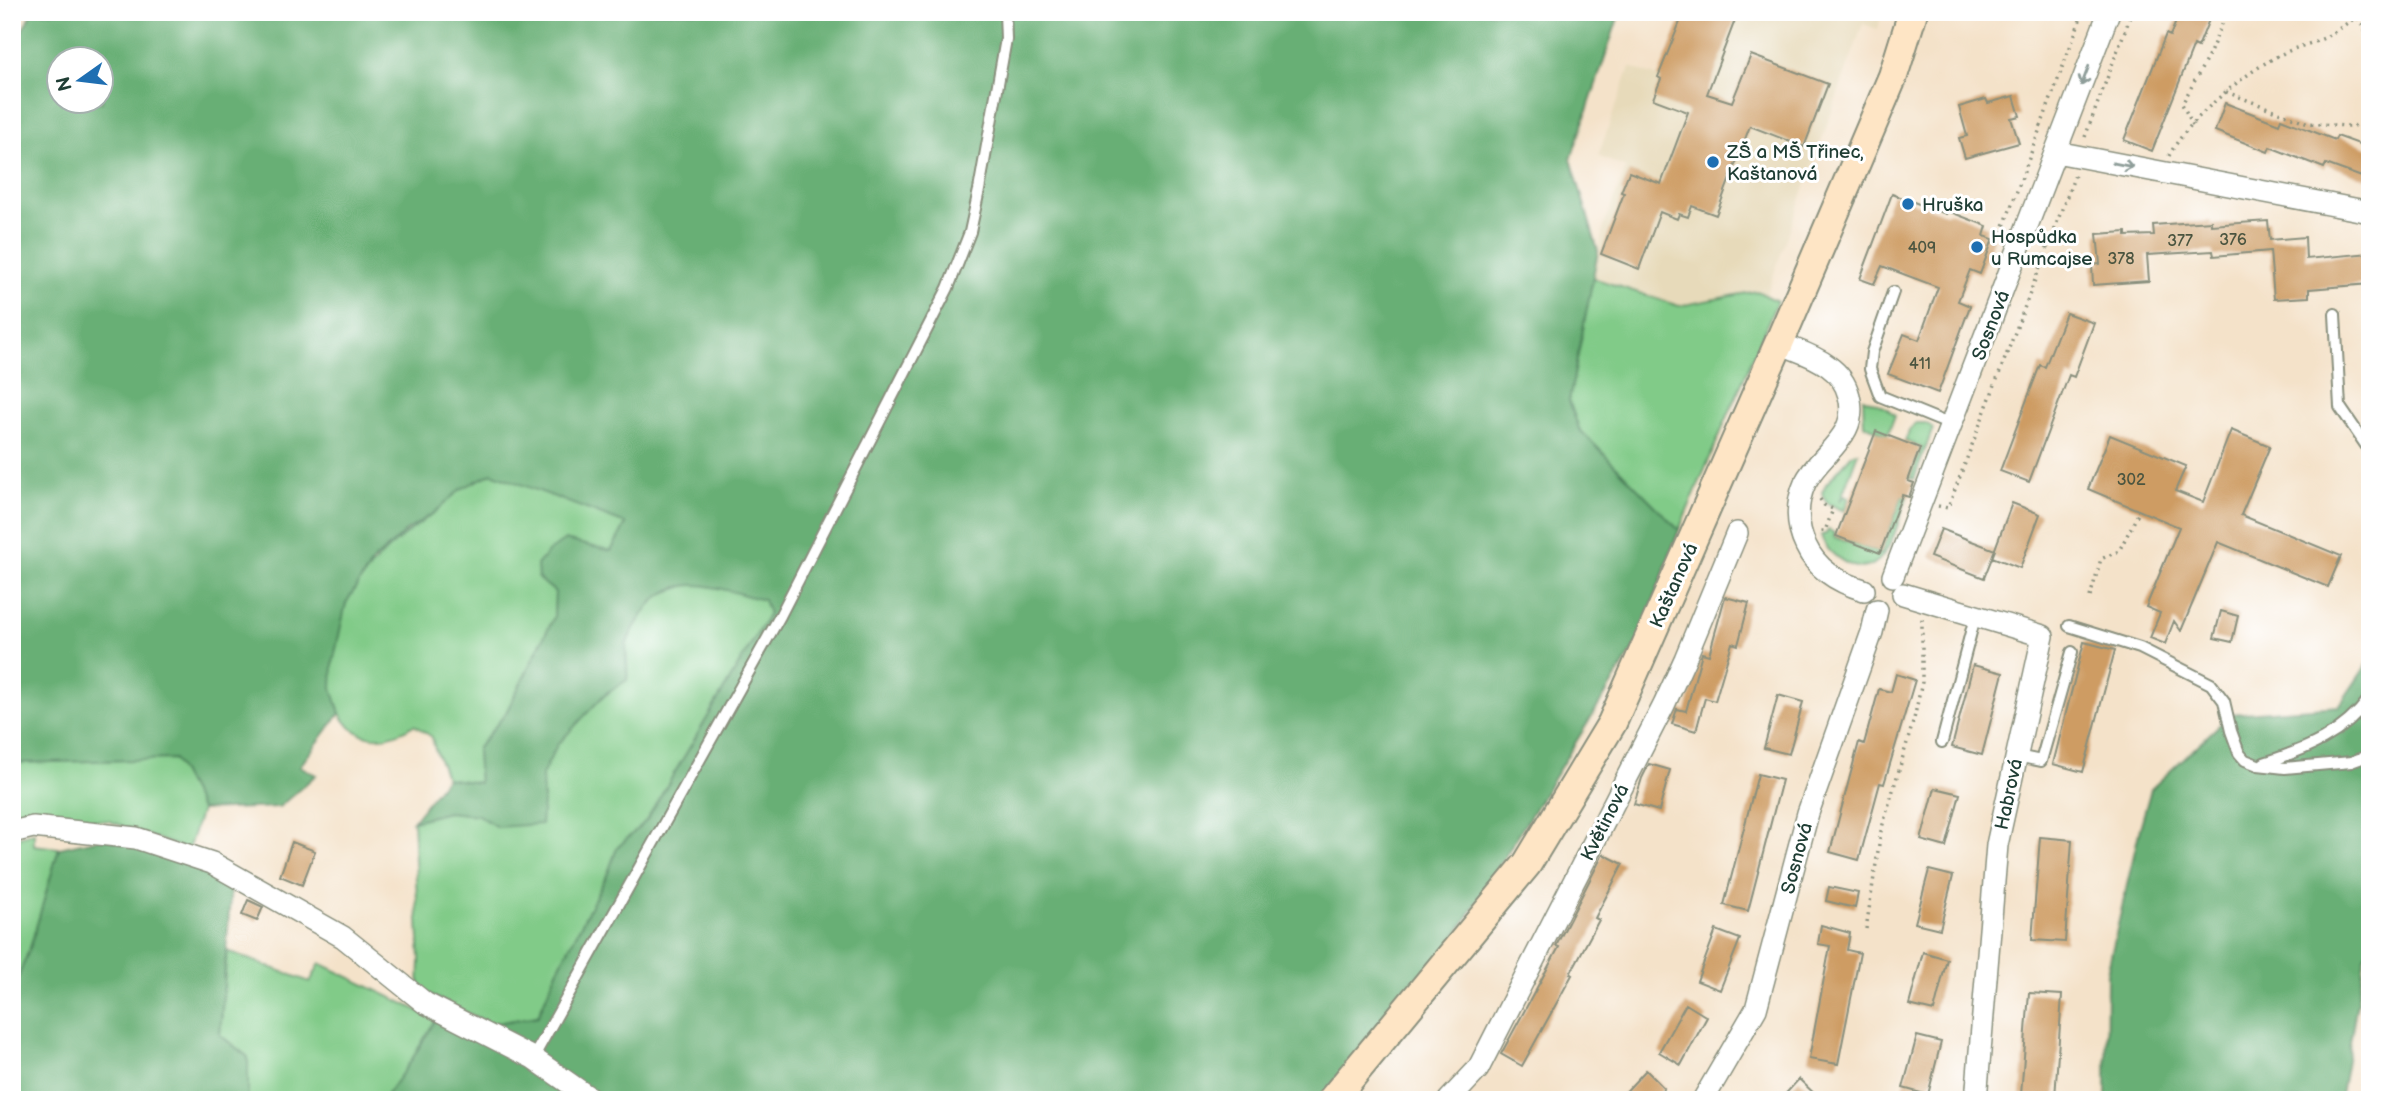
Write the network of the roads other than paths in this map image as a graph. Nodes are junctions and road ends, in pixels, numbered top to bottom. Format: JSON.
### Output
{"nodes":[{"id":1,"x":1005,"y":12,"type":"edge"},
{"id":2,"x":1913,"y":12,"type":"edge"},
{"id":3,"x":2109,"y":12,"type":"edge"},
{"id":4,"x":2056,"y":152,"type":"junction"},
{"id":5,"x":2370,"y":212,"type":"edge"},
{"id":6,"x":1893,"y":292,"type":"dead end"},
{"id":7,"x":2335,"y":314,"type":"dead end"},
{"id":8,"x":1779,"y":343,"type":"junction"},
{"id":9,"x":1951,"y":425,"type":"junction"},
{"id":10,"x":2370,"y":451,"type":"edge"},
{"id":11,"x":1737,"y":533,"type":"dead end"},
{"id":12,"x":1898,"y":585,"type":"junction"},
{"id":13,"x":1864,"y":590,"type":"junction"},
{"id":14,"x":1877,"y":610,"type":"junction"},
{"id":15,"x":1975,"y":617,"type":"junction"},
{"id":16,"x":2069,"y":626,"type":"dead end"},
{"id":17,"x":2072,"y":652,"type":"dead end"},
{"id":18,"x":2370,"y":698,"type":"edge"},
{"id":19,"x":1942,"y":742,"type":"dead end"},
{"id":20,"x":2370,"y":755,"type":"edge"},
{"id":21,"x":2017,"y":756,"type":"junction"},
{"id":22,"x":2258,"y":765,"type":"junction"},
{"id":23,"x":12,"y":832,"type":"edge"},
{"id":24,"x":533,"y":1058,"type":"junction"},
{"id":25,"x":593,"y":1100,"type":"edge"},
{"id":26,"x":1332,"y":1100,"type":"edge"},
{"id":27,"x":1450,"y":1100,"type":"edge"},
{"id":28,"x":1703,"y":1100,"type":"edge"},
{"id":29,"x":1976,"y":1100,"type":"edge"}],
"edges":[{"from":1,"to":24,"type":"lane"},
{"from":2,"to":8,"type":"street","name":"Kaštanová"},
{"from":3,"to":4,"type":"street","name":"Sosnová","one_way":true},
{"from":4,"to":5,"type":"street","one_way":true},
{"from":4,"to":9,"type":"street","name":"Sosnová"},
{"from":6,"to":9,"type":"lane"},
{"from":7,"to":10,"type":"lane"},
{"from":8,"to":13,"type":"street"},
{"from":8,"to":26,"type":"street","name":"Kaštanová"},
{"from":9,"to":12,"type":"street","name":"Sosnová"},
{"from":11,"to":27,"type":"street","name":"Květinová"},
{"from":12,"to":13,"type":"street"},
{"from":12,"to":14,"type":"street"},
{"from":12,"to":15,"type":"street","name":"Habrová"},
{"from":13,"to":14,"type":"street"},
{"from":14,"to":28,"type":"street","name":"Sosnová"},
{"from":15,"to":19,"type":"lane"},
{"from":15,"to":21,"type":"street","name":"Habrová"},
{"from":16,"to":22,"type":"lane"},
{"from":17,"to":21,"type":"lane"},
{"from":18,"to":22,"type":"lane"},
{"from":20,"to":22,"type":"lane"},
{"from":21,"to":29,"type":"street","name":"Habrová"},
{"from":23,"to":24,"type":"street"},
{"from":24,"to":25,"type":"street"}]}
